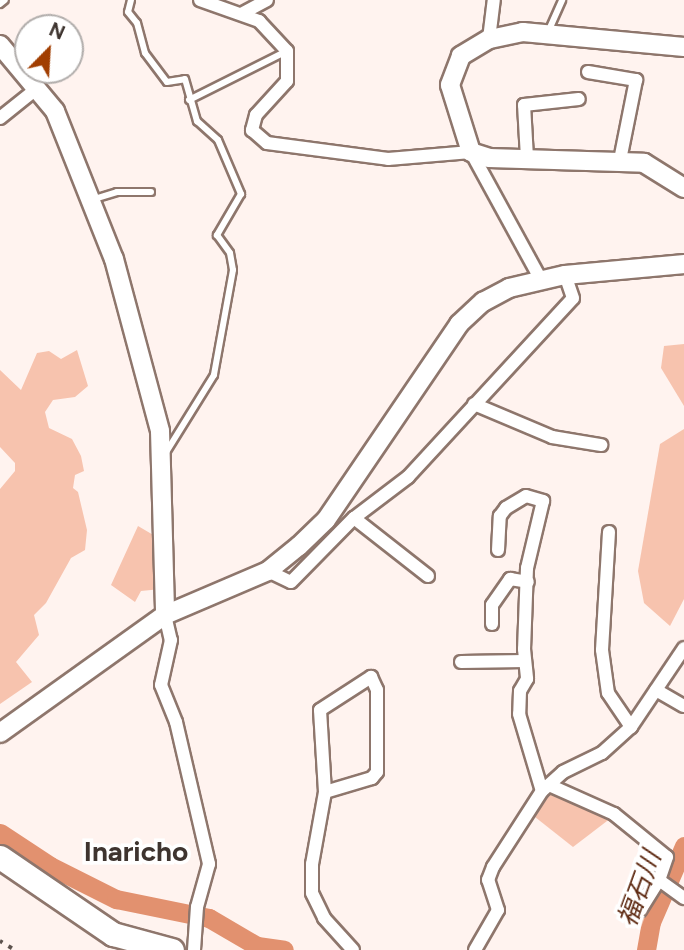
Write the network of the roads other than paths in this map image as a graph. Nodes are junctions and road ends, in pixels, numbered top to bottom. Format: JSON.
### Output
{"nodes":[{"id":1,"x":5,"y":0,"type":"edge"},
{"id":2,"x":131,"y":0,"type":"edge"},
{"id":3,"x":200,"y":0,"type":"edge"},
{"id":4,"x":267,"y":0,"type":"edge"},
{"id":5,"x":479,"y":0,"type":"edge"},
{"id":6,"x":562,"y":0,"type":"edge"},
{"id":7,"x":494,"y":2,"type":"edge"},
{"id":8,"x":0,"y":4,"type":"edge"},
{"id":9,"x":243,"y":13,"type":"junction"},
{"id":10,"x":548,"y":32,"type":"junction"},
{"id":11,"x":489,"y":39,"type":"junction"},
{"id":12,"x":0,"y":45,"type":"edge"},
{"id":13,"x":684,"y":47,"type":"edge"},
{"id":14,"x":286,"y":51,"type":"junction"},
{"id":15,"x":588,"y":72,"type":"dead end"},
{"id":16,"x":36,"y":90,"type":"junction"},
{"id":17,"x":579,"y":99,"type":"dead end"},
{"id":18,"x":189,"y":100,"type":"junction"},
{"id":19,"x":0,"y":118,"type":"edge"},
{"id":20,"x":471,"y":152,"type":"junction"},
{"id":21,"x":527,"y":159,"type":"junction"},
{"id":22,"x":620,"y":160,"type":"junction"},
{"id":23,"x":684,"y":188,"type":"edge"},
{"id":24,"x":151,"y":192,"type":"dead end"},
{"id":25,"x":91,"y":200,"type":"junction"},
{"id":26,"x":684,"y":264,"type":"edge"},
{"id":27,"x":565,"y":275,"type":"junction"},
{"id":28,"x":541,"y":280,"type":"junction"},
{"id":29,"x":474,"y":404,"type":"junction"},
{"id":30,"x":601,"y":445,"type":"dead end"},
{"id":31,"x":161,"y":460,"type":"junction"},
{"id":32,"x":354,"y":518,"type":"junction"},
{"id":33,"x":609,"y":532,"type":"dead end"},
{"id":34,"x":498,"y":550,"type":"dead end"},
{"id":35,"x":268,"y":571,"type":"junction"},
{"id":36,"x":428,"y":576,"type":"dead end"},
{"id":37,"x":528,"y":582,"type":"junction"},
{"id":38,"x":165,"y":615,"type":"junction"},
{"id":39,"x":492,"y":624,"type":"dead end"},
{"id":40,"x":684,"y":648,"type":"edge"},
{"id":41,"x":525,"y":661,"type":"junction"},
{"id":42,"x":461,"y":662,"type":"dead end"},
{"id":43,"x":656,"y":690,"type":"junction"},
{"id":44,"x":684,"y":706,"type":"edge"},
{"id":45,"x":631,"y":727,"type":"junction"},
{"id":46,"x":0,"y":733,"type":"edge"},
{"id":47,"x":545,"y":788,"type":"junction"},
{"id":48,"x":325,"y":792,"type":"junction"},
{"id":49,"x":0,"y":857,"type":"edge"},
{"id":50,"x":663,"y":883,"type":"junction"},
{"id":51,"x":684,"y":898,"type":"edge"},
{"id":52,"x":640,"y":910,"type":"dead end"},
{"id":53,"x":194,"y":946,"type":"edge"},
{"id":54,"x":172,"y":950,"type":"edge"},
{"id":55,"x":353,"y":950,"type":"edge"},
{"id":56,"x":475,"y":950,"type":"edge"}],
"edges":[{"from":1,"to":8,"type":"lane"},
{"from":2,"to":18,"type":"lane"},
{"from":3,"to":9,"type":"street"},
{"from":4,"to":9,"type":"street"},
{"from":5,"to":7,"type":"street"},
{"from":6,"to":10,"type":"lane"},
{"from":7,"to":11,"type":"street"},
{"from":9,"to":14,"type":"street"},
{"from":10,"to":11,"type":"street"},
{"from":10,"to":13,"type":"street"},
{"from":11,"to":20,"type":"street"},
{"from":12,"to":16,"type":"street"},
{"from":14,"to":18,"type":"lane"},
{"from":14,"to":20,"type":"street"},
{"from":15,"to":22,"type":"street"},
{"from":16,"to":19,"type":"street"},
{"from":16,"to":25,"type":"street"},
{"from":17,"to":21,"type":"street"},
{"from":18,"to":31,"type":"lane"},
{"from":20,"to":21,"type":"street"},
{"from":20,"to":28,"type":"street"},
{"from":21,"to":22,"type":"street"},
{"from":22,"to":23,"type":"street"},
{"from":24,"to":25,"type":"lane"},
{"from":25,"to":31,"type":"street"},
{"from":26,"to":27,"type":"street"},
{"from":27,"to":28,"type":"street"},
{"from":27,"to":29,"type":"street"},
{"from":28,"to":35,"type":"street"},
{"from":29,"to":30,"type":"street"},
{"from":29,"to":32,"type":"street"},
{"from":31,"to":38,"type":"street"},
{"from":32,"to":35,"type":"street"},
{"from":32,"to":36,"type":"street"},
{"from":33,"to":45,"type":"street"},
{"from":34,"to":37,"type":"street"},
{"from":35,"to":38,"type":"street"},
{"from":37,"to":39,"type":"street"},
{"from":37,"to":41,"type":"street"},
{"from":38,"to":46,"type":"street"},
{"from":38,"to":53,"type":"street"},
{"from":40,"to":43,"type":"street"},
{"from":41,"to":42,"type":"street"},
{"from":41,"to":47,"type":"street"},
{"from":43,"to":44,"type":"street"},
{"from":43,"to":45,"type":"street"},
{"from":45,"to":47,"type":"street"},
{"from":47,"to":50,"type":"street"},
{"from":47,"to":56,"type":"street"},
{"from":48,"to":48,"type":"street"},
{"from":48,"to":55,"type":"street"},
{"from":49,"to":54,"type":"highway"},
{"from":50,"to":51,"type":"street"},
{"from":50,"to":52,"type":"street"}]}
